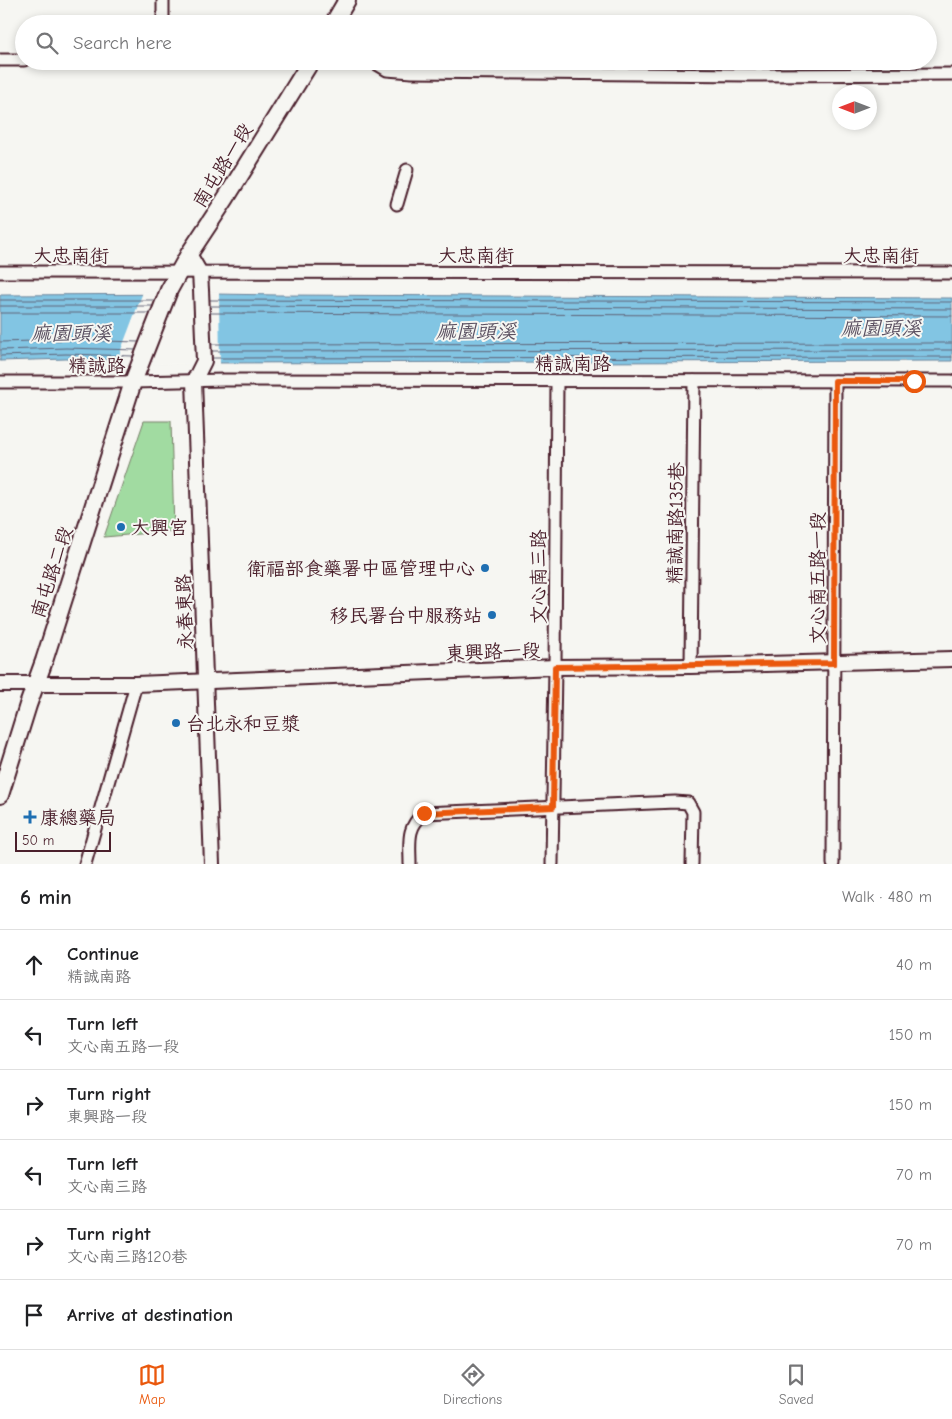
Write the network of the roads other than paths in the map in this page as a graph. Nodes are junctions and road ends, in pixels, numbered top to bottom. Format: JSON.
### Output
{"nodes":[{"id":1,"x":163,"y":0,"type":"edge"},
{"id":2,"x":347,"y":0,"type":"edge"},
{"id":3,"x":163,"y":15,"type":"edge"},
{"id":4,"x":338,"y":15,"type":"edge"},
{"id":5,"x":0,"y":60,"type":"edge"},
{"id":6,"x":15,"y":60,"type":"edge"},
{"id":7,"x":305,"y":70,"type":"edge"},
{"id":8,"x":387,"y":70,"type":"edge"},
{"id":9,"x":952,"y":74,"type":"edge"},
{"id":10,"x":407,"y":170,"type":"dead end"},
{"id":11,"x":397,"y":204,"type":"dead end"},
{"id":12,"x":189,"y":254,"type":"junction"},
{"id":13,"x":0,"y":272,"type":"edge"},
{"id":14,"x":178,"y":273,"type":"junction"},
{"id":15,"x":200,"y":273,"type":"junction"},
{"id":16,"x":952,"y":273,"type":"edge"},
{"id":17,"x":141,"y":361,"type":"joint"},
{"id":18,"x":194,"y":381,"type":"junction"},
{"id":19,"x":557,"y":381,"type":"junction"},
{"id":20,"x":694,"y":381,"type":"junction"},
{"id":21,"x":835,"y":381,"type":"junction"},
{"id":22,"x":952,"y":381,"type":"edge"},
{"id":23,"x":0,"y":382,"type":"edge"},
{"id":24,"x":133,"y":382,"type":"junction"},
{"id":25,"x":952,"y":659,"type":"edge"},
{"id":26,"x":834,"y":663,"type":"junction"},
{"id":27,"x":691,"y":666,"type":"junction"},
{"id":28,"x":555,"y":667,"type":"junction"},
{"id":29,"x":206,"y":680,"type":"junction"},
{"id":30,"x":35,"y":683,"type":"junction"},
{"id":31,"x":0,"y":684,"type":"edge"},
{"id":32,"x":136,"y":684,"type":"junction"},
{"id":33,"x":0,"y":795,"type":"edge"},
{"id":34,"x":553,"y":807,"type":"junction"},
{"id":35,"x":85,"y":864,"type":"edge"},
{"id":36,"x":212,"y":864,"type":"edge"},
{"id":37,"x":410,"y":864,"type":"edge"},
{"id":38,"x":552,"y":864,"type":"edge"},
{"id":39,"x":692,"y":864,"type":"edge"},
{"id":40,"x":833,"y":864,"type":"edge"}],
"edges":[{"from":1,"to":3,"type":"street"},
{"from":2,"to":4,"type":"main road"},
{"from":5,"to":6,"type":"street"},
{"from":7,"to":12,"type":"main road","name":"南屯路一段"},
{"from":8,"to":9,"type":"street"},
{"from":10,"to":11,"type":"street"},
{"from":12,"to":14,"type":"main road","name":"南屯路一段"},
{"from":12,"to":15,"type":"street"},
{"from":13,"to":14,"type":"street","name":"大忠南街"},
{"from":14,"to":15,"type":"street","name":"大忠南街"},
{"from":14,"to":17,"type":"main road","name":"南屯路一段"},
{"from":15,"to":16,"type":"street","name":"大忠南街"},
{"from":15,"to":18,"type":"street","name":"永春東路"},
{"from":17,"to":24,"type":"main road","name":"南屯路二段"},
{"from":18,"to":19,"type":"street","name":"精誠南路"},
{"from":18,"to":24,"type":"street","name":"精誠路"},
{"from":18,"to":29,"type":"street","name":"永春東路"},
{"from":19,"to":20,"type":"street","name":"精誠南路"},
{"from":19,"to":28,"type":"street","name":"文心南三路"},
{"from":20,"to":21,"type":"street","name":"精誠南路"},
{"from":20,"to":27,"type":"street","name":"精誠南路135巷"},
{"from":21,"to":22,"type":"street","name":"精誠南路"},
{"from":21,"to":26,"type":"street","name":"文心南五路一段"},
{"from":23,"to":24,"type":"street","name":"精誠路"},
{"from":24,"to":30,"type":"main road","name":"南屯路二段"},
{"from":25,"to":26,"type":"street","name":"東興路一段"},
{"from":26,"to":27,"type":"street","name":"東興路一段"},
{"from":26,"to":40,"type":"street","name":"文心南五路一段"},
{"from":27,"to":28,"type":"street","name":"東興路一段"},
{"from":28,"to":29,"type":"street","name":"東興路一段"},
{"from":28,"to":34,"type":"street","name":"文心南三路"},
{"from":29,"to":32,"type":"street","name":"東興路一段"},
{"from":29,"to":36,"type":"street","name":"永春東路"},
{"from":30,"to":31,"type":"street","name":"東興路一段"},
{"from":30,"to":32,"type":"street","name":"東興路一段"},
{"from":30,"to":33,"type":"main road","name":"南屯路二段"},
{"from":32,"to":35,"type":"street"},
{"from":34,"to":37,"type":"street"},
{"from":34,"to":38,"type":"street","name":"文心南三路"},
{"from":34,"to":39,"type":"street"}]}
